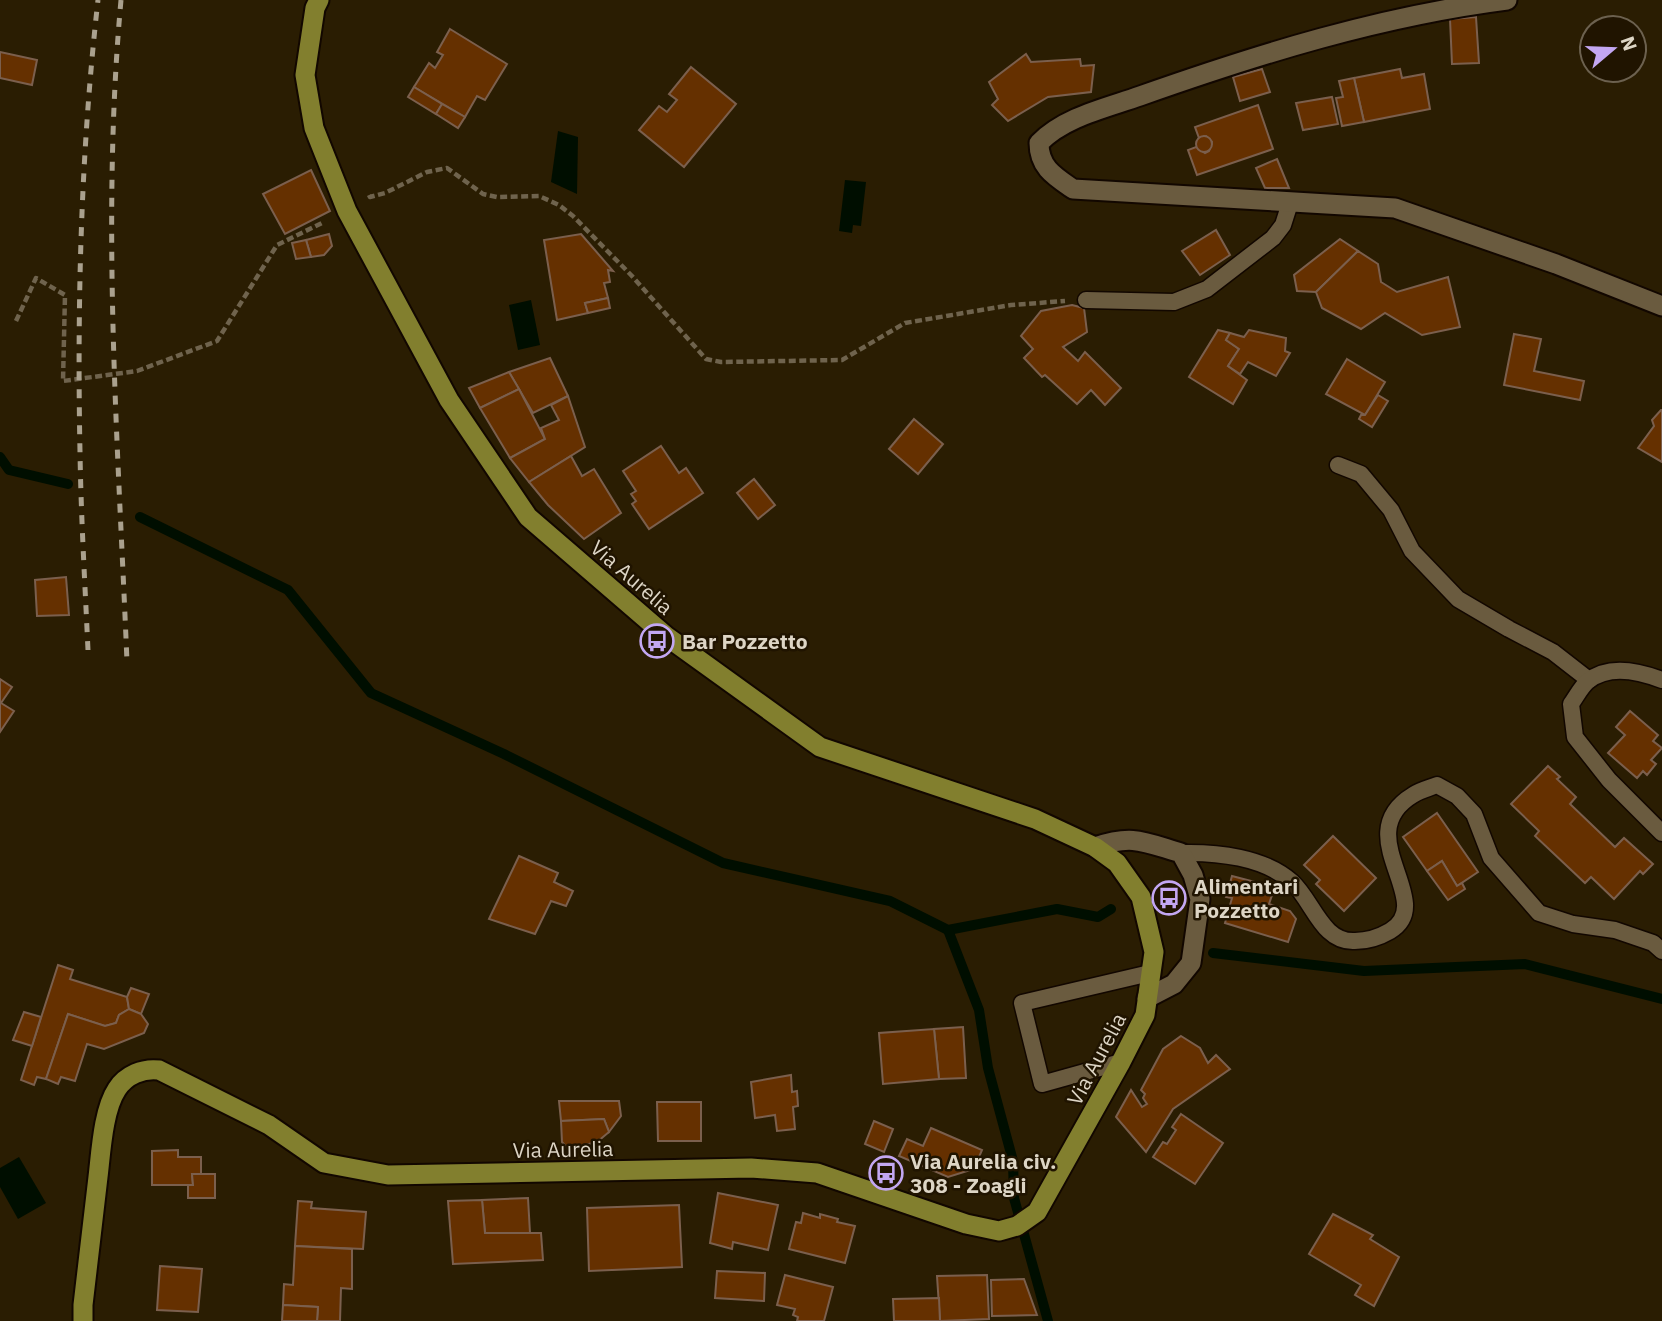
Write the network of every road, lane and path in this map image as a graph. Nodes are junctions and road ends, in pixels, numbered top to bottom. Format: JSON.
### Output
{"nodes":[{"id":1,"x":319,"y":0,"type":"edge"},
{"id":2,"x":1507,"y":0,"type":"edge"},
{"id":3,"x":370,"y":197,"type":"dead end"},
{"id":4,"x":1290,"y":203,"type":"junction"},
{"id":5,"x":347,"y":211,"type":"junction"},
{"id":6,"x":1086,"y":300,"type":"joint"},
{"id":7,"x":1662,"y":306,"type":"edge"},
{"id":8,"x":16,"y":321,"type":"dead end"},
{"id":9,"x":1338,"y":465,"type":"dead end"},
{"id":10,"x":1588,"y":680,"type":"junction"},
{"id":11,"x":1662,"y":680,"type":"edge"},
{"id":12,"x":1662,"y":833,"type":"edge"},
{"id":13,"x":1095,"y":847,"type":"junction"},
{"id":14,"x":1181,"y":853,"type":"junction"},
{"id":15,"x":1662,"y":951,"type":"edge"},
{"id":16,"x":1150,"y":973,"type":"junction"},
{"id":17,"x":1147,"y":998,"type":"junction"},
{"id":18,"x":1121,"y":1062,"type":"junction"},
{"id":19,"x":83,"y":1321,"type":"edge"}],
"edges":[{"from":1,"to":5,"type":"main road","name":"Via Aurelia"},
{"from":2,"to":4,"type":"street"},
{"from":3,"to":6,"type":"path"},
{"from":4,"to":6,"type":"lane"},
{"from":4,"to":7,"type":"street"},
{"from":5,"to":8,"type":"path"},
{"from":5,"to":13,"type":"main road","name":"Via Aurelia"},
{"from":9,"to":10,"type":"lane"},
{"from":10,"to":11,"type":"lane"},
{"from":10,"to":12,"type":"lane"},
{"from":13,"to":14,"type":"street"},
{"from":13,"to":16,"type":"main road","name":"Via Aurelia"},
{"from":14,"to":15,"type":"lane"},
{"from":14,"to":17,"type":"street"},
{"from":16,"to":17,"type":"main road","name":"Via Aurelia"},
{"from":16,"to":18,"type":"lane"},
{"from":17,"to":18,"type":"main road","name":"Via Aurelia"},
{"from":18,"to":19,"type":"main road","name":"Via Aurelia"}]}
